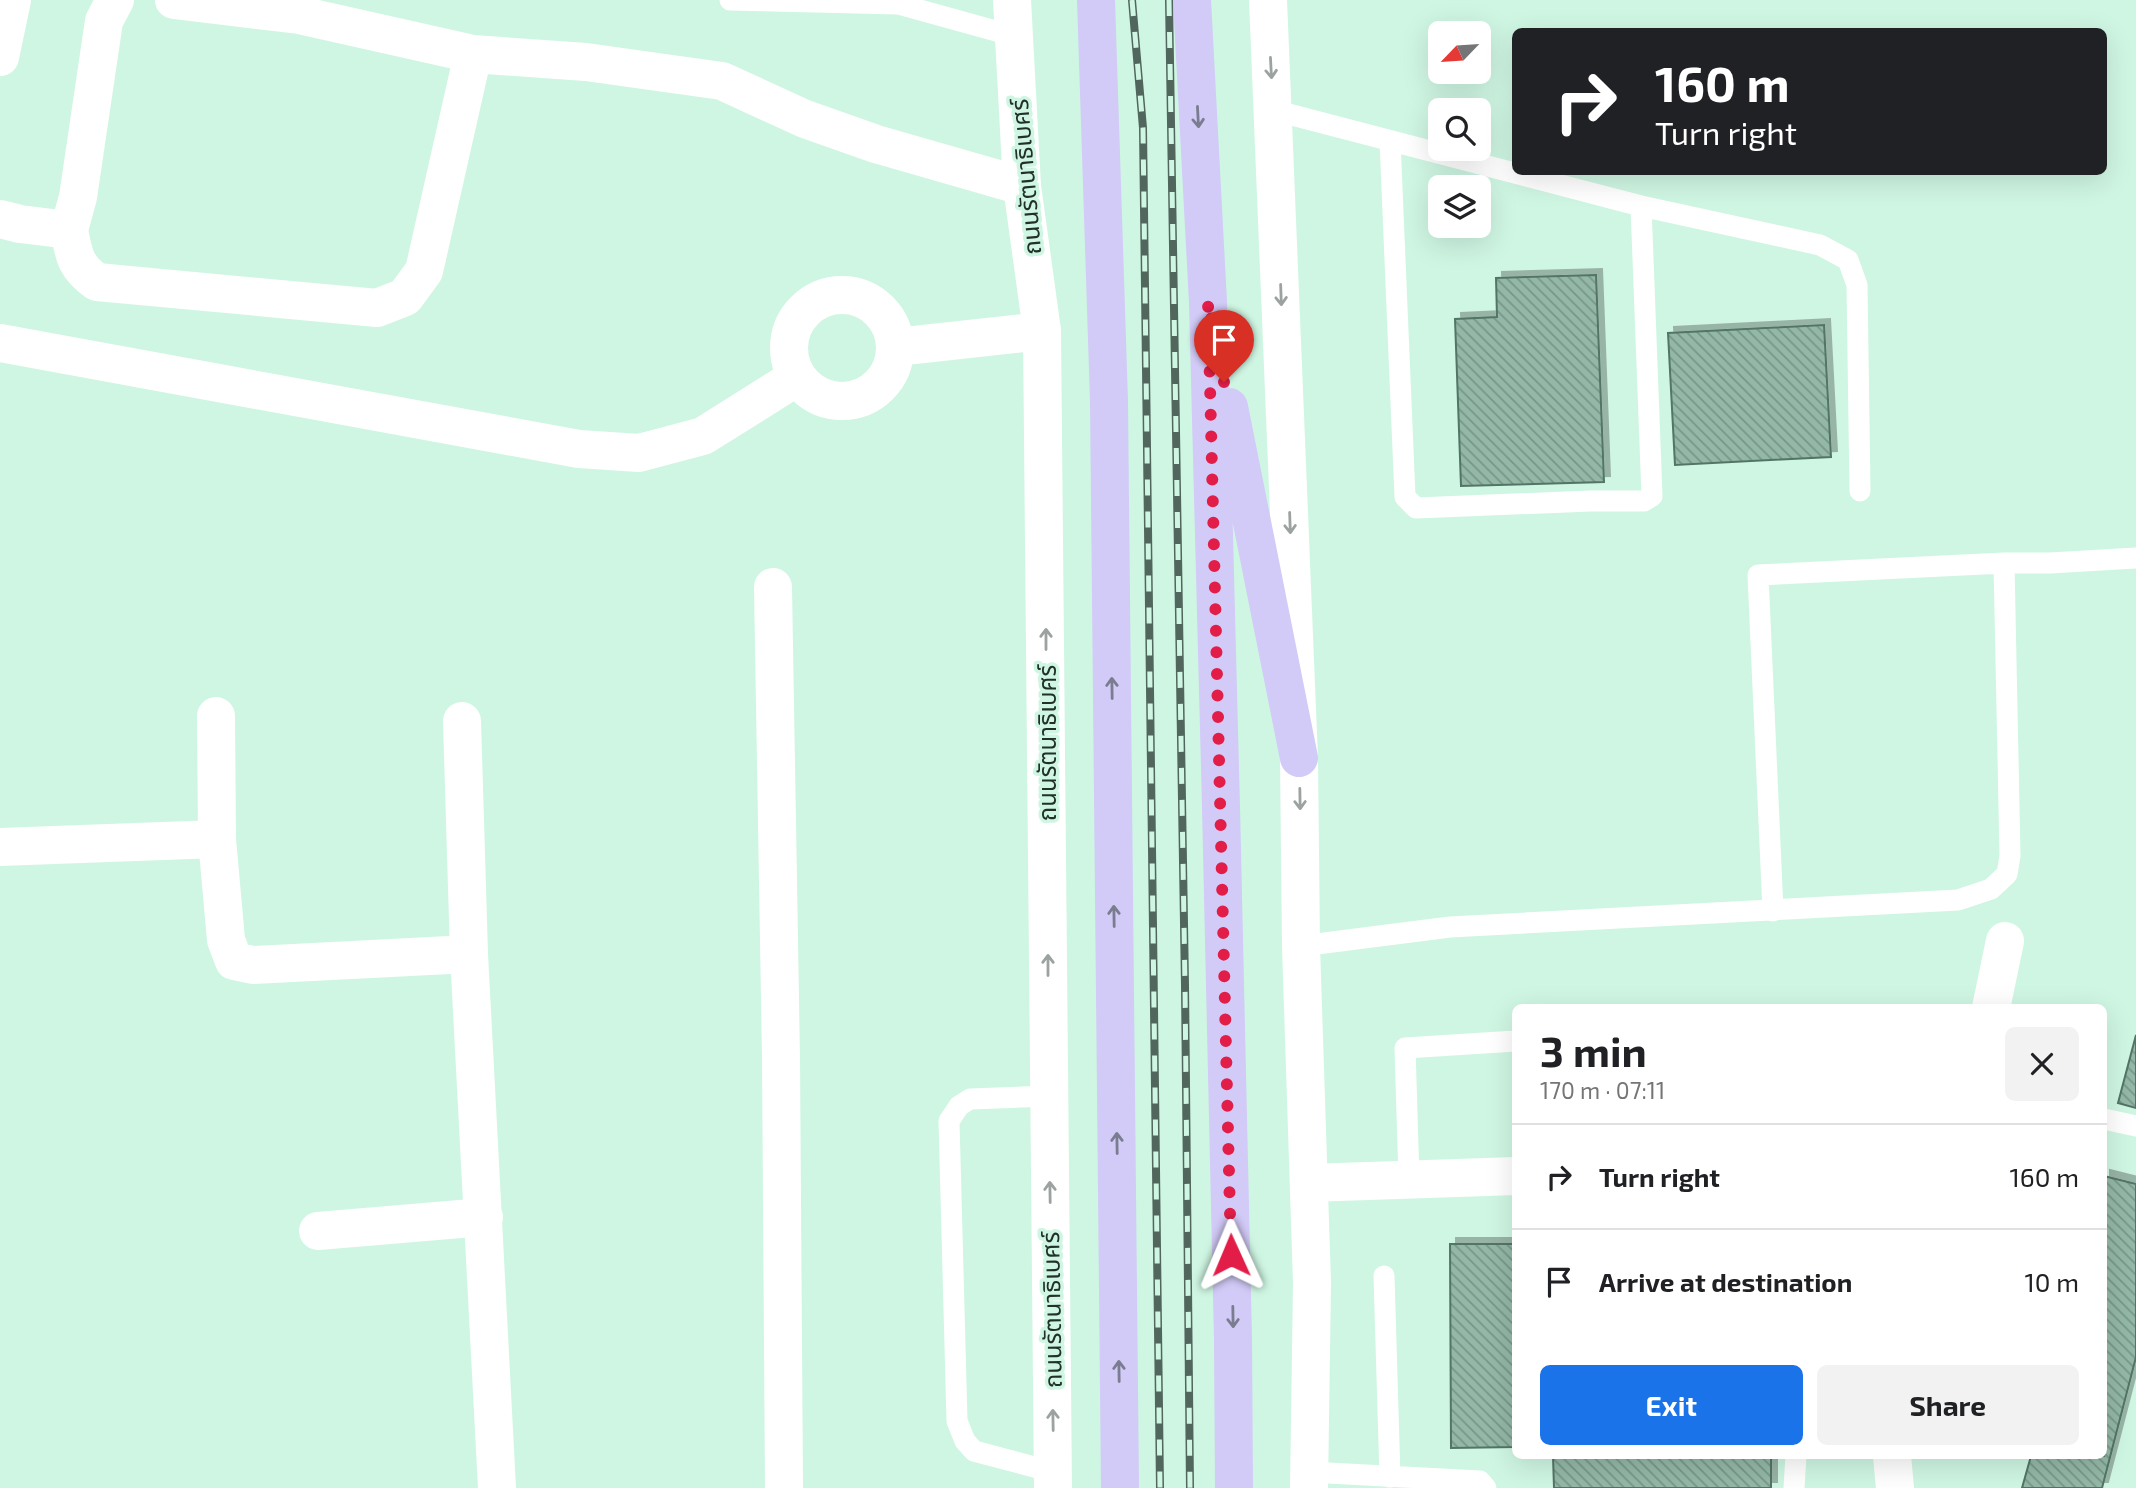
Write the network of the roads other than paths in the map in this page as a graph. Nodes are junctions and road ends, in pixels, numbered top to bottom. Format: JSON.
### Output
{"nodes":[{"id":1,"x":12,"y":0,"type":"edge"},
{"id":2,"x":115,"y":0,"type":"edge"},
{"id":3,"x":174,"y":0,"type":"edge"},
{"id":4,"x":730,"y":0,"type":"edge"},
{"id":5,"x":1097,"y":0,"type":"edge"},
{"id":6,"x":1192,"y":0,"type":"edge"},
{"id":7,"x":1268,"y":0,"type":"edge"},
{"id":8,"x":1013,"y":18,"type":"edge"},
{"id":9,"x":473,"y":54,"type":"junction"},
{"id":10,"x":0,"y":57,"type":"edge"},
{"id":11,"x":1273,"y":110,"type":"junction"},
{"id":12,"x":1390,"y":141,"type":"junction"},
{"id":13,"x":1512,"y":173,"type":"edge"},
{"id":14,"x":1521,"y":175,"type":"edge"},
{"id":15,"x":1022,"y":186,"type":"junction"},
{"id":16,"x":1641,"y":206,"type":"junction"},
{"id":17,"x":0,"y":219,"type":"edge"},
{"id":18,"x":69,"y":230,"type":"junction"},
{"id":19,"x":1208,"y":302,"type":"junction"},
{"id":20,"x":1042,"y":331,"type":"junction"},
{"id":21,"x":0,"y":343,"type":"edge"},
{"id":22,"x":896,"y":347,"type":"junction"},
{"id":23,"x":797,"y":377,"type":"junction"},
{"id":24,"x":1860,"y":491,"type":"dead end"},
{"id":25,"x":2136,"y":558,"type":"edge"},
{"id":26,"x":2004,"y":563,"type":"junction"},
{"id":27,"x":773,"y":587,"type":"dead end"},
{"id":28,"x":216,"y":716,"type":"dead end"},
{"id":29,"x":462,"y":721,"type":"dead end"},
{"id":30,"x":1299,"y":758,"type":"junction"},
{"id":31,"x":217,"y":839,"type":"junction"},
{"id":32,"x":0,"y":847,"type":"edge"},
{"id":33,"x":1773,"y":911,"type":"junction"},
{"id":34,"x":2005,"y":941,"type":"dead end"},
{"id":35,"x":1301,"y":946,"type":"junction"},
{"id":36,"x":469,"y":954,"type":"junction"},
{"id":37,"x":1992,"y":1004,"type":"edge"},
{"id":38,"x":1512,"y":1041,"type":"edge"},
{"id":39,"x":1049,"y":1096,"type":"junction"},
{"id":40,"x":2107,"y":1120,"type":"edge"},
{"id":41,"x":2136,"y":1126,"type":"edge"},
{"id":42,"x":1512,"y":1176,"type":"edge"},
{"id":43,"x":1409,"y":1180,"type":"junction"},
{"id":44,"x":1309,"y":1183,"type":"junction"},
{"id":45,"x":484,"y":1217,"type":"junction"},
{"id":46,"x":318,"y":1231,"type":"dead end"},
{"id":47,"x":1384,"y":1276,"type":"dead end"},
{"id":48,"x":1796,"y":1459,"type":"edge"},
{"id":49,"x":1892,"y":1459,"type":"edge"},
{"id":50,"x":1390,"y":1477,"type":"junction"},
{"id":51,"x":1053,"y":1480,"type":"edge"},
{"id":52,"x":1309,"y":1480,"type":"edge"},
{"id":53,"x":497,"y":1488,"type":"edge"},
{"id":54,"x":784,"y":1488,"type":"edge"},
{"id":55,"x":1120,"y":1488,"type":"edge"},
{"id":56,"x":1234,"y":1488,"type":"edge"},
{"id":57,"x":1486,"y":1488,"type":"edge"},
{"id":58,"x":1794,"y":1488,"type":"edge"},
{"id":59,"x":1895,"y":1488,"type":"edge"}],
"edges":[{"from":1,"to":10,"type":"street"},
{"from":2,"to":18,"type":"street"},
{"from":3,"to":9,"type":"street"},
{"from":4,"to":8,"type":"lane"},
{"from":55,"to":5,"type":"main road","one_way":true},
{"from":6,"to":19,"type":"main road","one_way":true},
{"from":7,"to":11,"type":"street","one_way":true},
{"from":8,"to":15,"type":"street","name":"ถนนรัตนาธิเบศร์"},
{"from":9,"to":15,"type":"street"},
{"from":9,"to":18,"type":"street"},
{"from":11,"to":12,"type":"lane"},
{"from":11,"to":30,"type":"street","one_way":true},
{"from":12,"to":13,"type":"lane"},
{"from":12,"to":16,"type":"lane"},
{"from":14,"to":16,"type":"lane"},
{"from":15,"to":20,"type":"street","name":"ถนนรัตนาธิเบศร์"},
{"from":16,"to":24,"type":"lane"},
{"from":17,"to":18,"type":"street"},
{"from":19,"to":30,"type":"main road"},
{"from":19,"to":56,"type":"main road","one_way":true},
{"from":20,"to":22,"type":"street"},
{"from":39,"to":20,"type":"street","name":"ถนนรัตนาธิเบศร์","one_way":true},
{"from":21,"to":23,"type":"street"},
{"from":22,"to":23,"type":"street"},
{"from":22,"to":23,"type":"street"},
{"from":25,"to":26,"type":"lane"},
{"from":26,"to":33,"type":"lane"},
{"from":26,"to":33,"type":"lane"},
{"from":27,"to":54,"type":"street"},
{"from":28,"to":31,"type":"street"},
{"from":29,"to":36,"type":"street"},
{"from":30,"to":35,"type":"street","one_way":true},
{"from":31,"to":32,"type":"street"},
{"from":31,"to":36,"type":"street"},
{"from":33,"to":35,"type":"lane"},
{"from":34,"to":37,"type":"street"},
{"from":35,"to":44,"type":"street"},
{"from":36,"to":45,"type":"street"},
{"from":38,"to":43,"type":"lane"},
{"from":51,"to":39,"type":"street","name":"ถนนรัตนาธิเบศร์","one_way":true},
{"from":39,"to":51,"type":"lane"},
{"from":40,"to":41,"type":"lane"},
{"from":42,"to":43,"type":"street"},
{"from":43,"to":44,"type":"street"},
{"from":44,"to":52,"type":"street"},
{"from":45,"to":46,"type":"street"},
{"from":45,"to":53,"type":"street"},
{"from":47,"to":50,"type":"lane"},
{"from":48,"to":58,"type":"lane"},
{"from":49,"to":59,"type":"street"},
{"from":50,"to":52,"type":"lane"},
{"from":50,"to":57,"type":"lane"}]}
